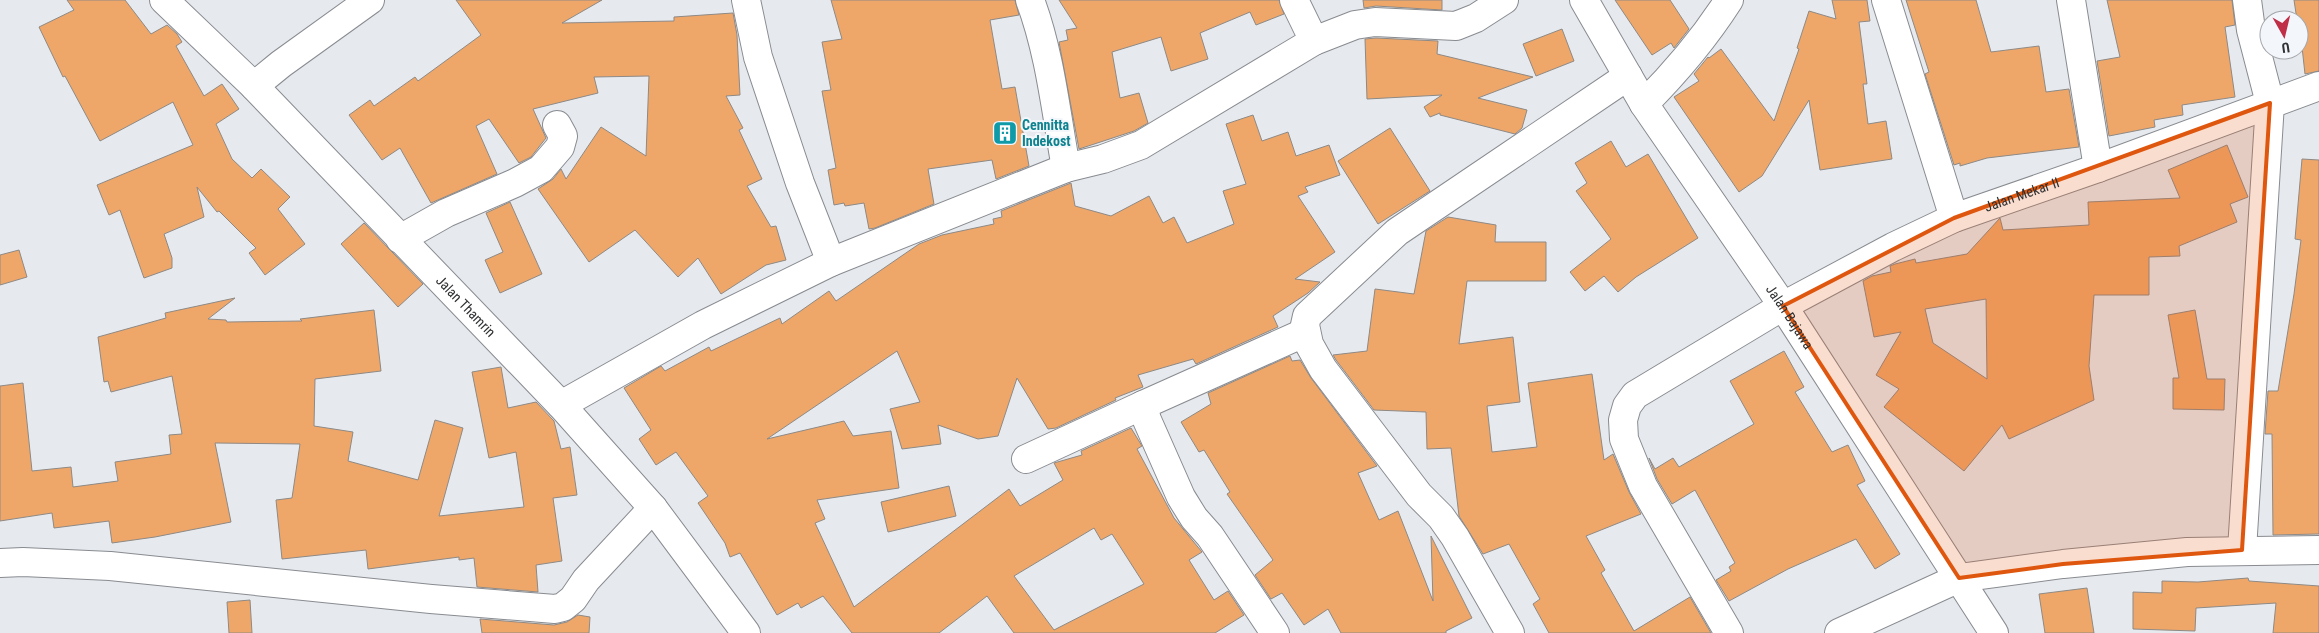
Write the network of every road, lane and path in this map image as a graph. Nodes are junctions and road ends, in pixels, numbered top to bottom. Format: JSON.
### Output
{"nodes":[{"id":1,"x":164,"y":0,"type":"edge"},
{"id":2,"x":370,"y":0,"type":"edge"},
{"id":3,"x":746,"y":0,"type":"edge"},
{"id":4,"x":1030,"y":0,"type":"edge"},
{"id":5,"x":1294,"y":0,"type":"edge"},
{"id":6,"x":1504,"y":0,"type":"edge"},
{"id":7,"x":1584,"y":0,"type":"edge"},
{"id":8,"x":1729,"y":0,"type":"edge"},
{"id":9,"x":1886,"y":0,"type":"edge"},
{"id":10,"x":2071,"y":0,"type":"edge"},
{"id":11,"x":2246,"y":0,"type":"edge"},
{"id":12,"x":1314,"y":40,"type":"junction"},
{"id":13,"x":1628,"y":76,"type":"junction"},
{"id":14,"x":254,"y":86,"type":"junction"},
{"id":15,"x":2319,"y":86,"type":"edge"},
{"id":16,"x":2270,"y":103,"type":"junction"},
{"id":17,"x":1644,"y":104,"type":"junction"},
{"id":18,"x":558,"y":125,"type":"dead end"},
{"id":19,"x":1066,"y":168,"type":"junction"},
{"id":20,"x":2098,"y":168,"type":"junction"},
{"id":21,"x":1954,"y":218,"type":"junction"},
{"id":22,"x":400,"y":239,"type":"junction"},
{"id":23,"x":831,"y":262,"type":"junction"},
{"id":24,"x":1783,"y":306,"type":"junction"},
{"id":25,"x":1306,"y":332,"type":"junction"},
{"id":26,"x":561,"y":405,"type":"junction"},
{"id":27,"x":1144,"y":405,"type":"junction"},
{"id":28,"x":1026,"y":459,"type":"dead end"},
{"id":29,"x":653,"y":508,"type":"junction"},
{"id":30,"x":2242,"y":550,"type":"junction"},
{"id":31,"x":2319,"y":550,"type":"edge"},
{"id":32,"x":0,"y":563,"type":"edge"},
{"id":33,"x":1959,"y":578,"type":"junction"},
{"id":34,"x":746,"y":633,"type":"edge"},
{"id":35,"x":1275,"y":633,"type":"edge"},
{"id":36,"x":1510,"y":633,"type":"edge"},
{"id":37,"x":1729,"y":633,"type":"edge"},
{"id":38,"x":1839,"y":633,"type":"edge"},
{"id":39,"x":1994,"y":633,"type":"edge"}],
"edges":[{"from":1,"to":14,"type":"street","name":"Jalan Thamrin"},
{"from":2,"to":14,"type":"street"},
{"from":3,"to":23,"type":"street"},
{"from":4,"to":19,"type":"street"},
{"from":5,"to":12,"type":"street"},
{"from":6,"to":12,"type":"street"},
{"from":7,"to":13,"type":"street","name":"Jalan Bajawa"},
{"from":8,"to":17,"type":"street"},
{"from":9,"to":21,"type":"street"},
{"from":10,"to":20,"type":"street"},
{"from":11,"to":16,"type":"street"},
{"from":12,"to":19,"type":"street"},
{"from":13,"to":17,"type":"street","name":"Jalan Bajawa"},
{"from":13,"to":25,"type":"street"},
{"from":14,"to":22,"type":"street","name":"Jalan Thamrin"},
{"from":15,"to":16,"type":"street","name":"Jalan Mekar II"},
{"from":16,"to":20,"type":"street","name":"Jalan Mekar II"},
{"from":16,"to":30,"type":"street"},
{"from":17,"to":24,"type":"street","name":"Jalan Bajawa"},
{"from":18,"to":22,"type":"street"},
{"from":19,"to":23,"type":"street"},
{"from":20,"to":21,"type":"street","name":"Jalan Mekar II"},
{"from":21,"to":24,"type":"street","name":"Jalan Mekar II"},
{"from":22,"to":26,"type":"street","name":"Jalan Thamrin"},
{"from":23,"to":26,"type":"street"},
{"from":24,"to":33,"type":"street","name":"Jalan Bajawa"},
{"from":24,"to":37,"type":"street","name":"Jalan Mekar II"},
{"from":25,"to":27,"type":"street"},
{"from":25,"to":36,"type":"street"},
{"from":26,"to":29,"type":"street","name":"Jalan Thamrin"},
{"from":27,"to":28,"type":"street"},
{"from":27,"to":35,"type":"street"},
{"from":29,"to":32,"type":"street"},
{"from":29,"to":34,"type":"street","name":"Jalan Thamrin"},
{"from":30,"to":31,"type":"street"},
{"from":30,"to":33,"type":"street"},
{"from":33,"to":38,"type":"street"},
{"from":33,"to":39,"type":"street","name":"Jalan Bajawa"}]}
